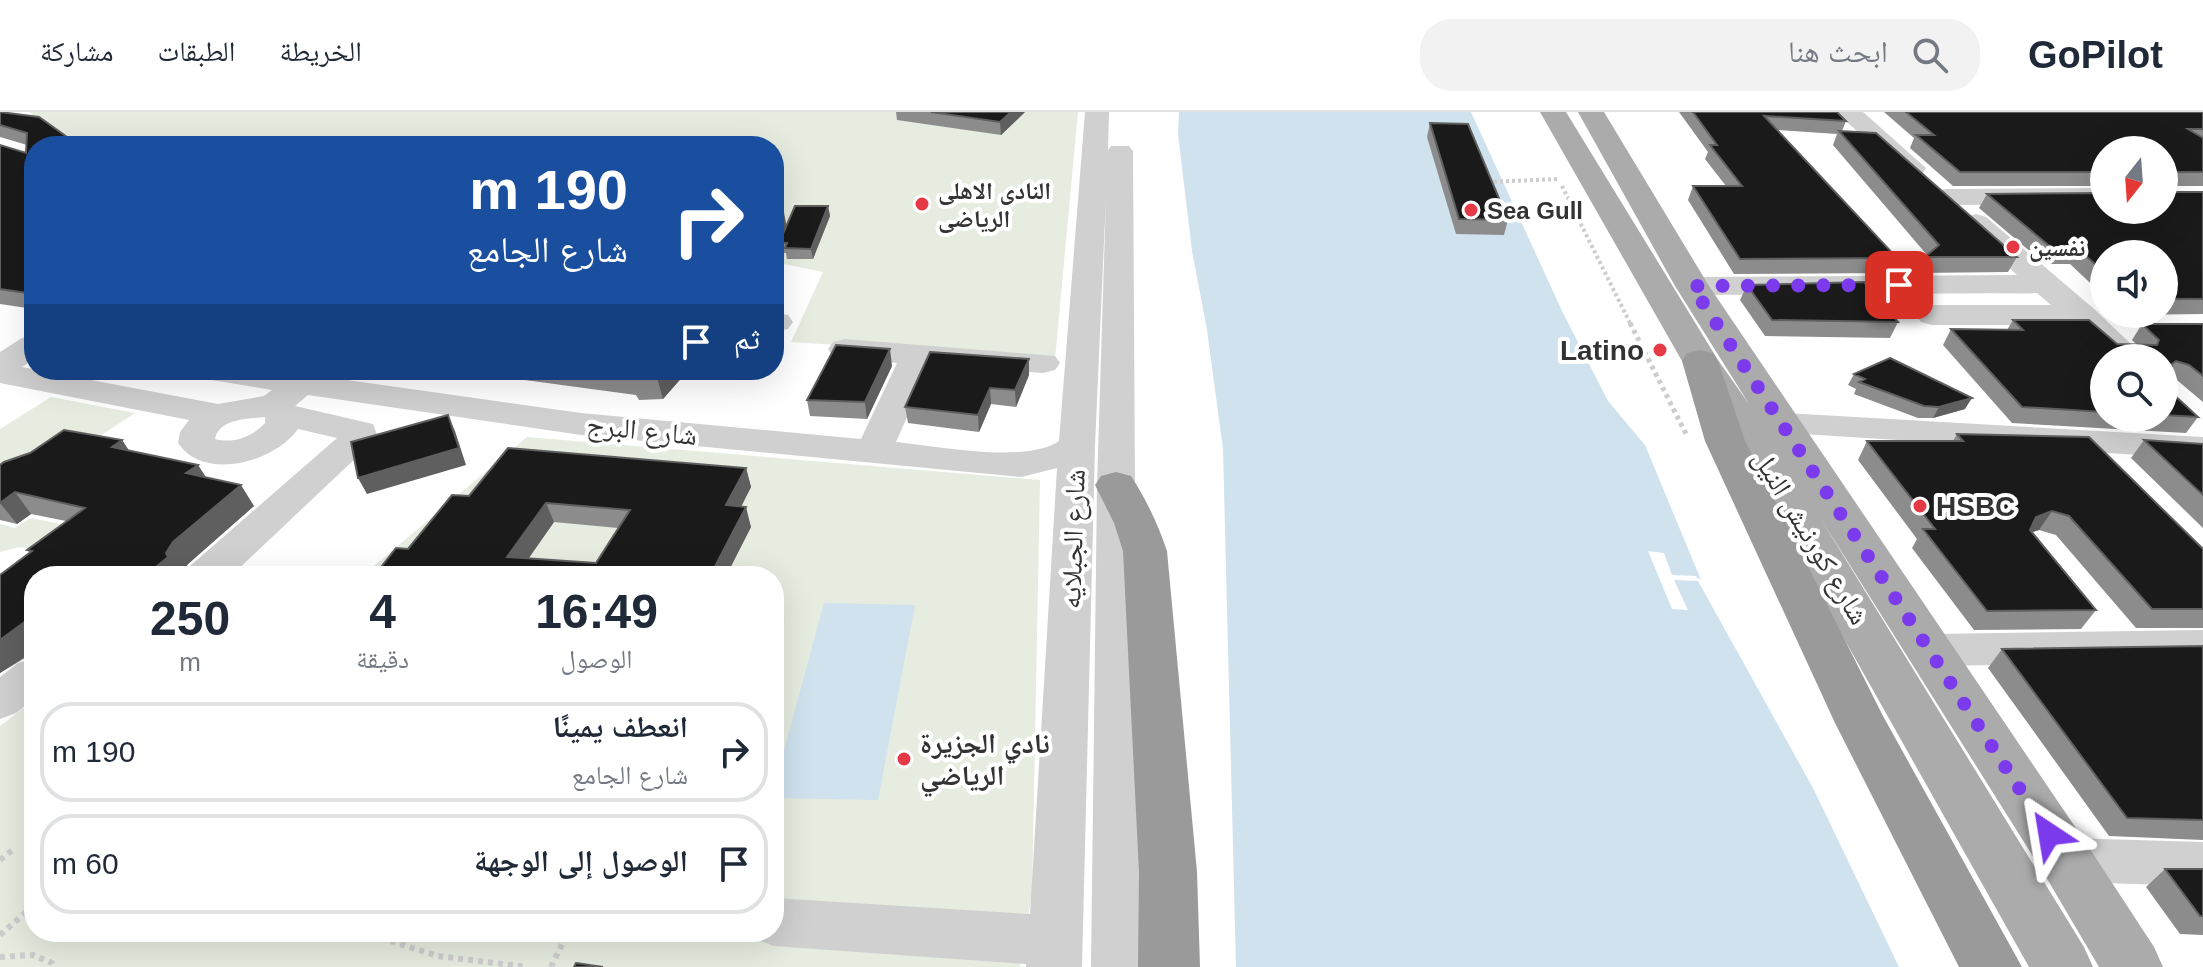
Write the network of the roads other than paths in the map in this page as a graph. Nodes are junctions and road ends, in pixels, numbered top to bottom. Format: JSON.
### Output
{"nodes":[{"id":1,"x":1097,"y":112,"type":"edge"},
{"id":2,"x":1120,"y":112,"type":"edge"},
{"id":3,"x":1553,"y":112,"type":"edge"},
{"id":4,"x":1591,"y":112,"type":"edge"},
{"id":5,"x":1848,"y":112,"type":"edge"},
{"id":6,"x":2090,"y":196,"type":"edge"},
{"id":7,"x":1946,"y":197,"type":"junction"},
{"id":8,"x":2047,"y":284,"type":"junction"},
{"id":9,"x":1692,"y":286,"type":"junction"},
{"id":10,"x":1932,"y":315,"type":"dead end"},
{"id":11,"x":2089,"y":322,"type":"junction"},
{"id":12,"x":0,"y":336,"type":"edge"},
{"id":13,"x":24,"y":341,"type":"edge"},
{"id":14,"x":2113,"y":344,"type":"edge"},
{"id":15,"x":845,"y":349,"type":"edge"},
{"id":16,"x":24,"y":352,"type":"edge"},
{"id":17,"x":918,"y":354,"type":"junction"},
{"id":18,"x":24,"y":360,"type":"edge"},
{"id":19,"x":1700,"y":361,"type":"junction"},
{"id":20,"x":1043,"y":363,"type":"dead end"},
{"id":21,"x":1,"y":372,"type":"edge"},
{"id":22,"x":24,"y":377,"type":"edge"},
{"id":23,"x":42,"y":380,"type":"edge"},
{"id":24,"x":230,"y":380,"type":"edge"},
{"id":25,"x":402,"y":380,"type":"edge"},
{"id":26,"x":384,"y":396,"type":"junction"},
{"id":27,"x":286,"y":402,"type":"junction"},
{"id":28,"x":1785,"y":424,"type":"junction"},
{"id":29,"x":2200,"y":430,"type":"edge"},
{"id":30,"x":2091,"y":444,"type":"junction"},
{"id":31,"x":1077,"y":445,"type":"junction"},
{"id":32,"x":874,"y":451,"type":"junction"},
{"id":33,"x":2131,"y":483,"type":"edge"},
{"id":34,"x":1116,"y":485,"type":"junction"},
{"id":35,"x":216,"y":566,"type":"edge"},
{"id":36,"x":2096,"y":614,"type":"edge"},
{"id":37,"x":2203,"y":646,"type":"edge"},
{"id":38,"x":2124,"y":647,"type":"junction"},
{"id":39,"x":1930,"y":650,"type":"junction"},
{"id":40,"x":24,"y":683,"type":"edge"},
{"id":41,"x":0,"y":701,"type":"edge"},
{"id":42,"x":2066,"y":860,"type":"junction"},
{"id":43,"x":2203,"y":864,"type":"edge"},
{"id":44,"x":784,"y":923,"type":"edge"},
{"id":45,"x":1055,"y":954,"type":"edge"},
{"id":46,"x":1119,"y":967,"type":"edge"},
{"id":47,"x":1169,"y":967,"type":"edge"},
{"id":48,"x":1991,"y":967,"type":"edge"},
{"id":49,"x":2062,"y":967,"type":"edge"},
{"id":50,"x":2132,"y":967,"type":"edge"}],
"edges":[{"from":1,"to":31,"type":"street","name":"شارع الجبلايه"},
{"from":2,"to":34,"type":"street","name":"شارع الجبلايه"},
{"from":3,"to":19,"type":"main road","name":"شارع كورنيش النيل"},
{"from":4,"to":9,"type":"main road","name":"شارع كورنيش النيل"},
{"from":5,"to":7,"type":"street"},
{"from":6,"to":7,"type":"street"},
{"from":7,"to":8,"type":"street"},
{"from":8,"to":9,"type":"street"},
{"from":8,"to":11,"type":"street"},
{"from":9,"to":28,"type":"main road","name":"شارع كورنيش النيل"},
{"from":10,"to":11,"type":"street"},
{"from":11,"to":14,"type":"street"},
{"from":12,"to":13,"type":"street"},
{"from":15,"to":17,"type":"street"},
{"from":16,"to":21,"type":"street"},
{"from":17,"to":20,"type":"street"},
{"from":17,"to":32,"type":"street"},
{"from":18,"to":21,"type":"street"},
{"from":19,"to":48,"type":"highway"},
{"from":19,"to":49,"type":"main road","name":"شارع كورنيش النيل"},
{"from":21,"to":22,"type":"street"},
{"from":23,"to":27,"type":"street"},
{"from":24,"to":27,"type":"street","name":"شارع البرج"},
{"from":25,"to":26,"type":"street"},
{"from":26,"to":27,"type":"street","name":"شارع البرج"},
{"from":26,"to":32,"type":"street","name":"شارع البرج"},
{"from":27,"to":35,"type":"street"},
{"from":28,"to":30,"type":"street"},
{"from":28,"to":39,"type":"main road","name":"شارع كورنيش النيل"},
{"from":29,"to":30,"type":"street"},
{"from":30,"to":33,"type":"street"},
{"from":31,"to":32,"type":"street","name":"شارع البرج"},
{"from":31,"to":45,"type":"street","name":"شارع الجبلايه"},
{"from":34,"to":46,"type":"street","name":"شارع الجبلايه"},
{"from":34,"to":47,"type":"highway"},
{"from":36,"to":38,"type":"street"},
{"from":37,"to":38,"type":"street"},
{"from":38,"to":39,"type":"street"},
{"from":39,"to":42,"type":"main road","name":"شارع كورنيش النيل"},
{"from":40,"to":41,"type":"street"},
{"from":42,"to":43,"type":"street"},
{"from":42,"to":50,"type":"main road","name":"شارع كورنيش النيل"},
{"from":44,"to":45,"type":"street"}]}
